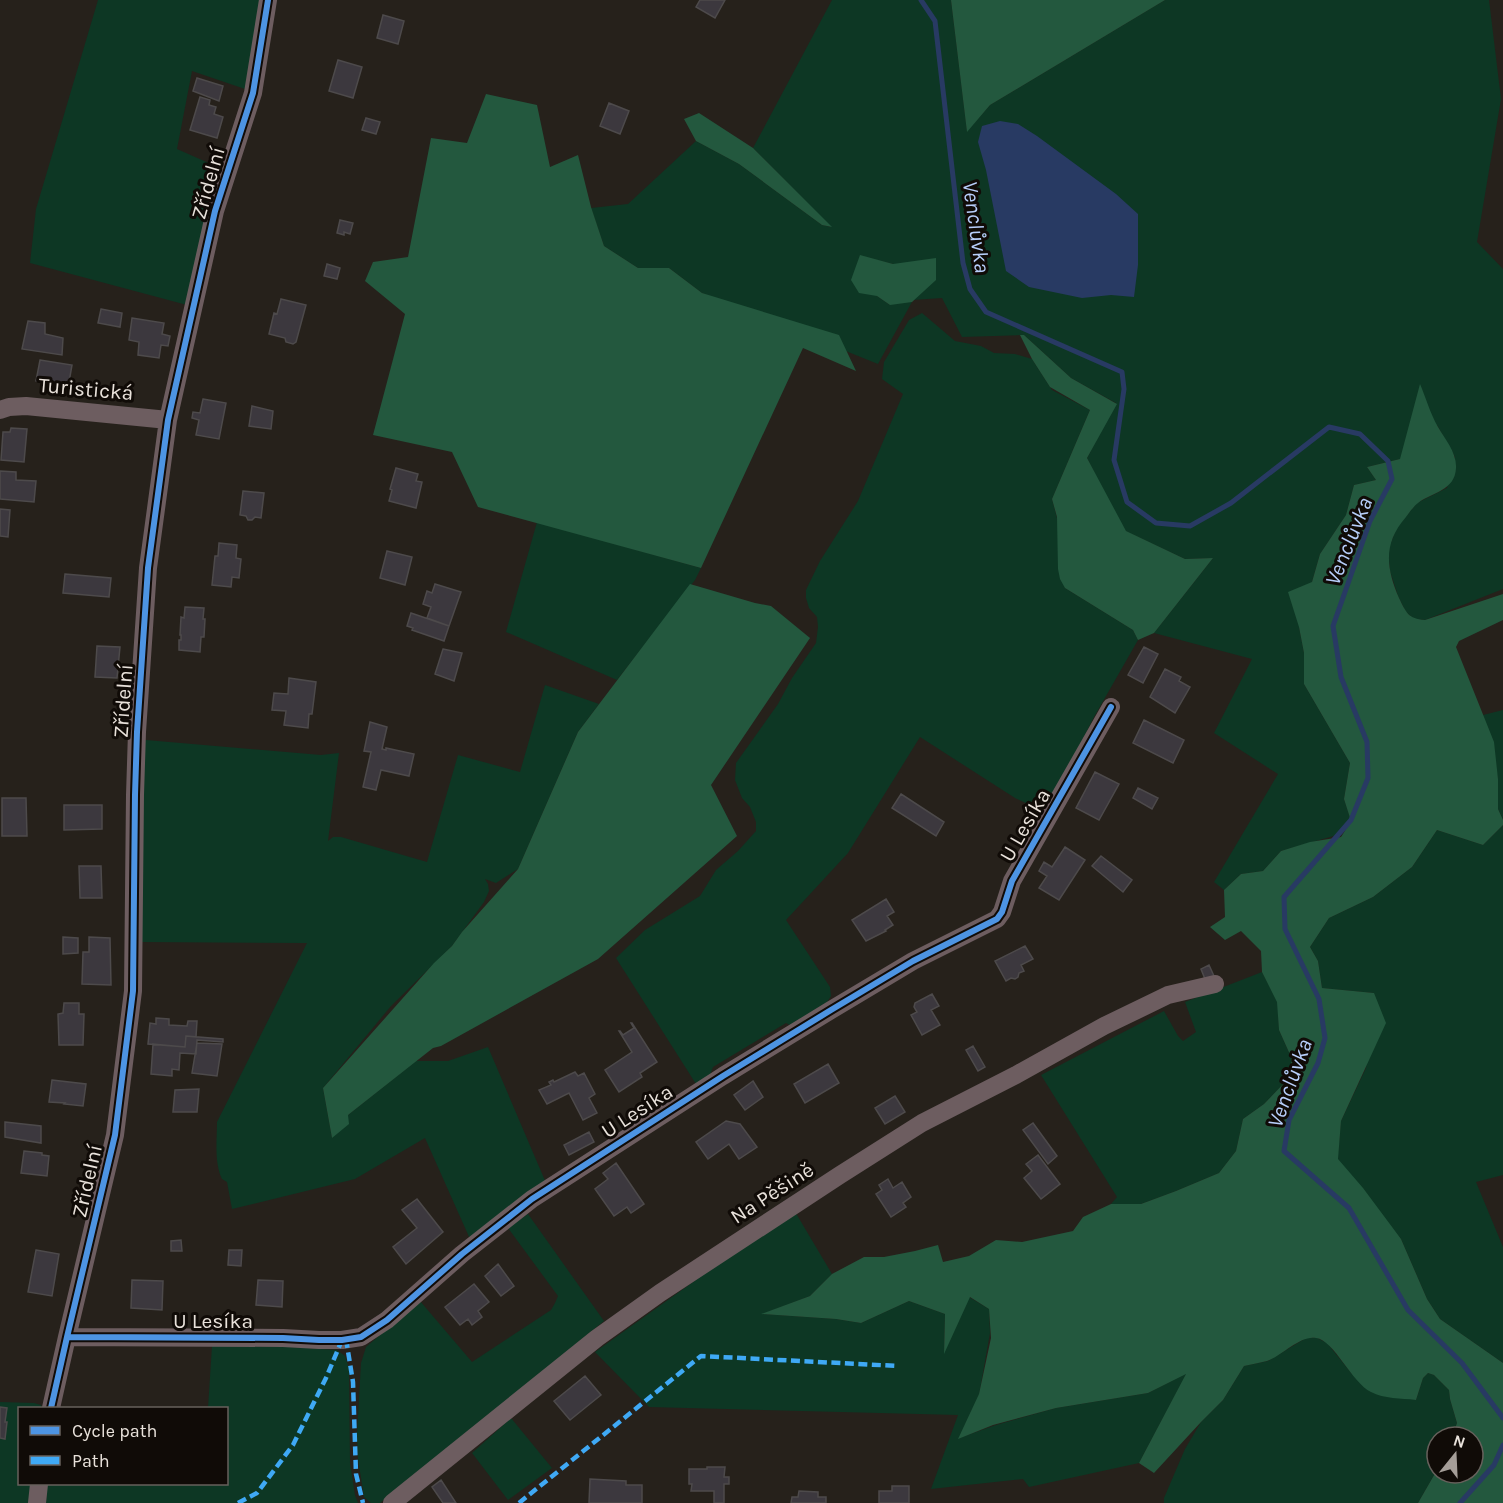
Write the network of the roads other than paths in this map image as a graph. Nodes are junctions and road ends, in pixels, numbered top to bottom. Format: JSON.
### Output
{"nodes":[{"id":1,"x":268,"y":0,"type":"edge"},
{"id":2,"x":0,"y":411,"type":"edge"},
{"id":3,"x":168,"y":420,"type":"junction"},
{"id":4,"x":1111,"y":706,"type":"dead end"},
{"id":5,"x":1215,"y":984,"type":"dead end"},
{"id":6,"x":67,"y":1337,"type":"junction"},
{"id":7,"x":51,"y":1407,"type":"edge"},
{"id":8,"x":39,"y":1485,"type":"edge"},
{"id":9,"x":37,"y":1503,"type":"edge"},
{"id":10,"x":392,"y":1503,"type":"edge"}],
"edges":[{"from":1,"to":3,"type":"street","name":"Zřídelní"},
{"from":2,"to":3,"type":"street","name":"Turistická"},
{"from":3,"to":6,"type":"street","name":"Zřídelní"},
{"from":4,"to":6,"type":"street","name":"U Lesíka"},
{"from":5,"to":10,"type":"street","name":"Na Pěšině"},
{"from":6,"to":7,"type":"street","name":"Zřídelní"},
{"from":8,"to":9,"type":"street"}]}
